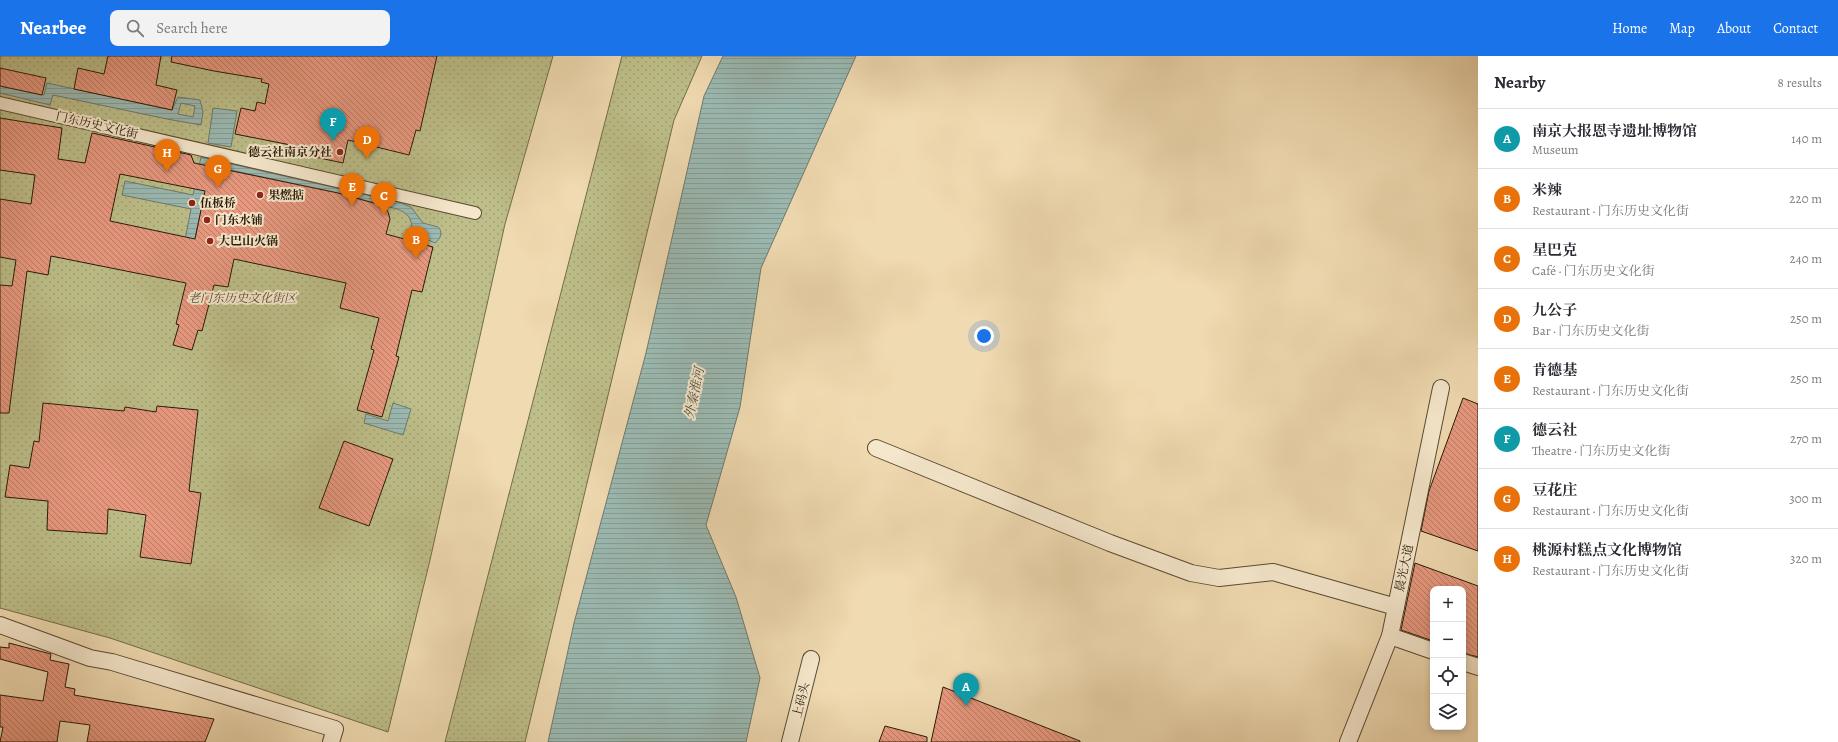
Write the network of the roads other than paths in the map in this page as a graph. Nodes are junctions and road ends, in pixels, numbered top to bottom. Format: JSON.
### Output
{"nodes":[{"id":1,"x":0,"y":103,"type":"edge"},
{"id":2,"x":476,"y":212,"type":"dead end"},
{"id":3,"x":1441,"y":388,"type":"dead end"},
{"id":4,"x":876,"y":448,"type":"dead end"},
{"id":5,"x":1396,"y":607,"type":"junction"},
{"id":6,"x":0,"y":625,"type":"edge"},
{"id":7,"x":1390,"y":636,"type":"junction"},
{"id":8,"x":1430,"y":650,"type":"edge"},
{"id":9,"x":811,"y":658,"type":"dead end"},
{"id":10,"x":1466,"y":663,"type":"edge"},
{"id":11,"x":1478,"y":667,"type":"edge"},
{"id":12,"x":333,"y":736,"type":"edge"},
{"id":13,"x":790,"y":742,"type":"edge"},
{"id":14,"x":1348,"y":742,"type":"edge"}],
"edges":[{"from":1,"to":2,"type":"street","name":"门东历史文化街"},
{"from":3,"to":5,"type":"street","name":"晨光大道"},
{"from":4,"to":5,"type":"street"},
{"from":5,"to":7,"type":"street","name":"晨光大道"},
{"from":6,"to":12,"type":"street"},
{"from":7,"to":8,"type":"street"},
{"from":7,"to":14,"type":"street","name":"晨光大道"},
{"from":9,"to":13,"type":"street","name":"上码头"},
{"from":10,"to":11,"type":"street"}]}
